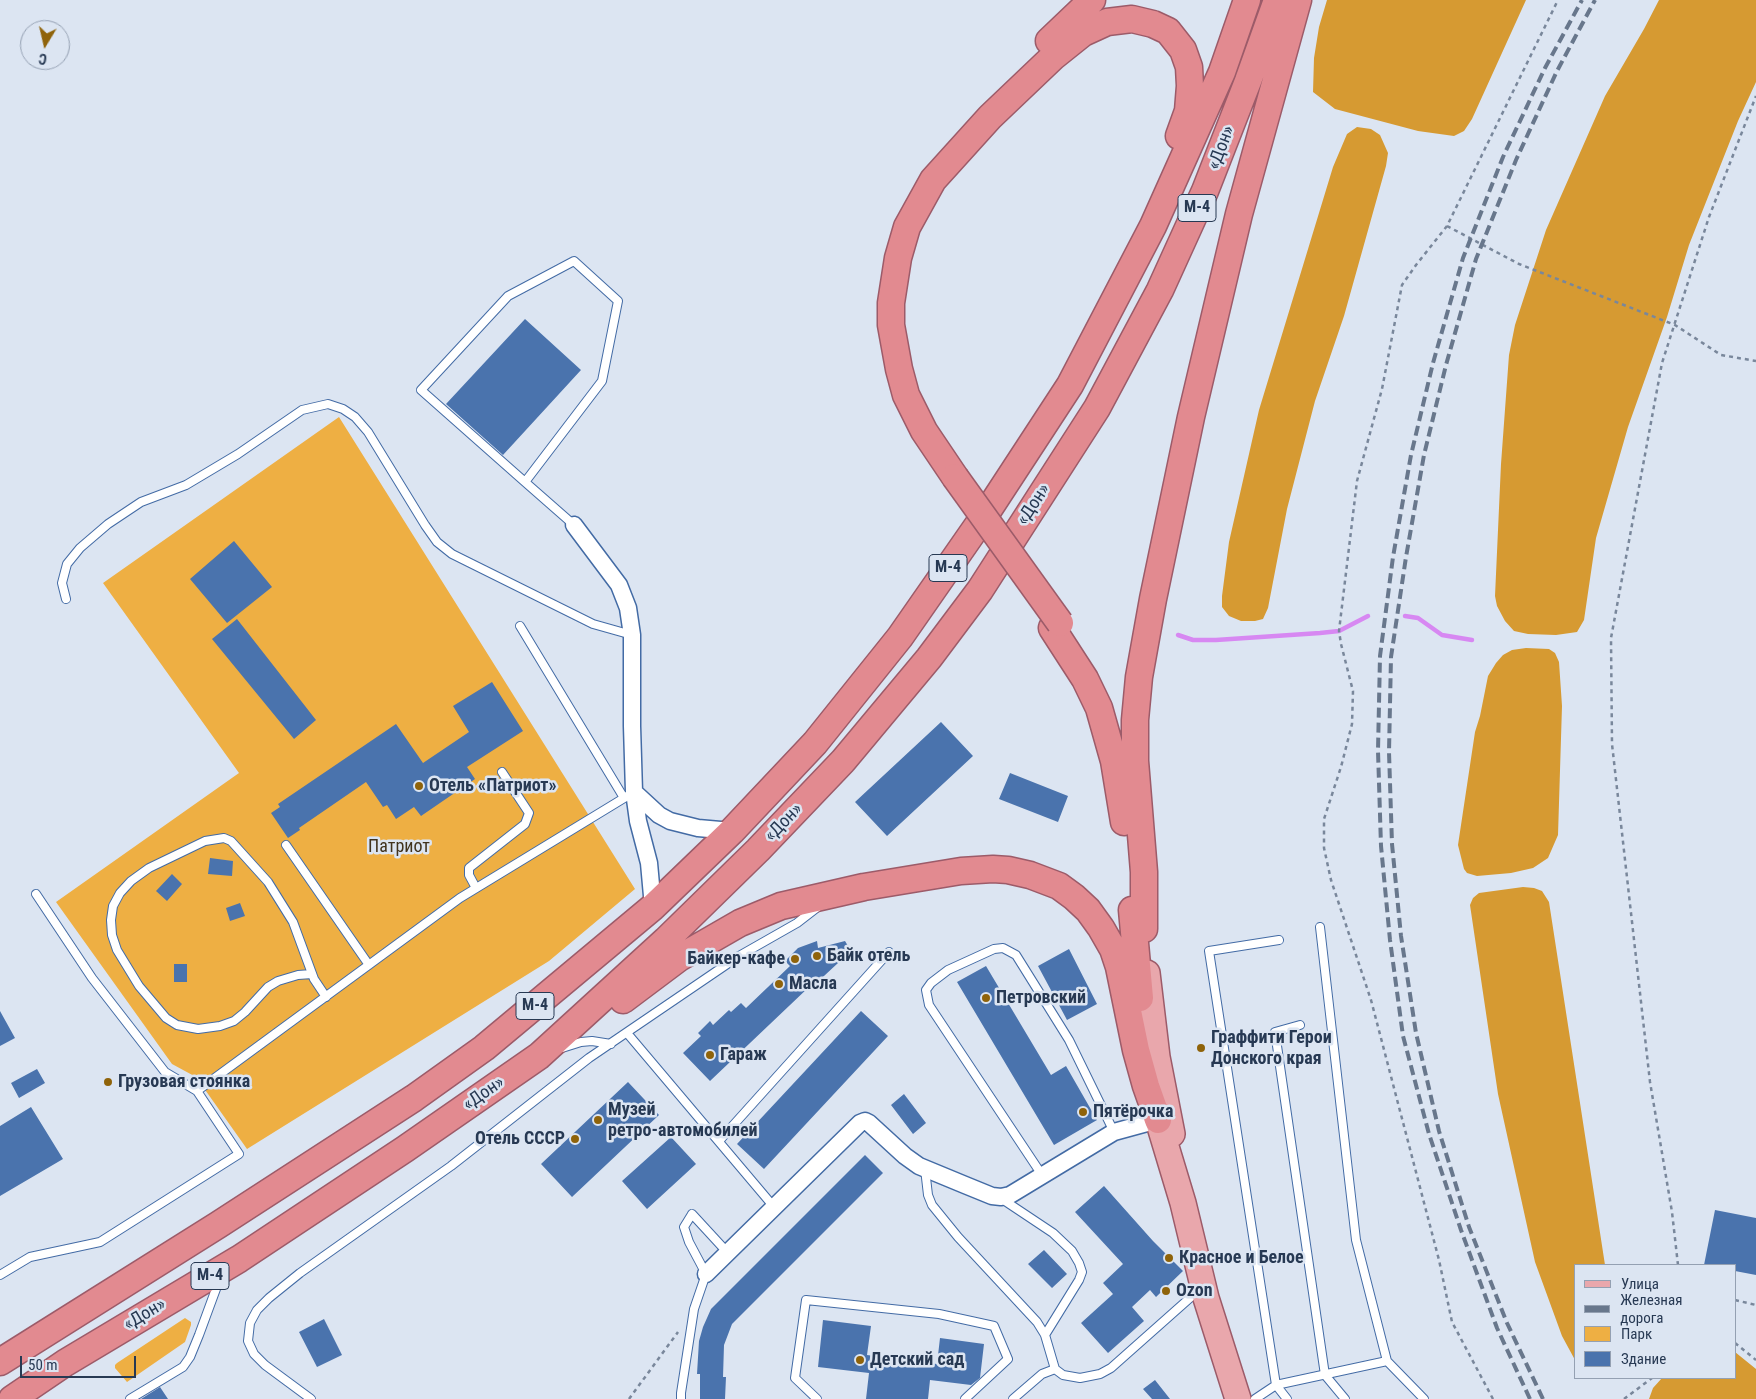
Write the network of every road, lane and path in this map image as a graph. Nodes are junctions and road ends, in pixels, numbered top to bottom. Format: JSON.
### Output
{"nodes":[{"id":1,"x":1092,"y":0,"type":"edge"},
{"id":2,"x":1247,"y":0,"type":"edge"},
{"id":3,"x":1277,"y":0,"type":"edge"},
{"id":4,"x":1298,"y":0,"type":"edge"},
{"id":5,"x":1558,"y":0,"type":"edge"},
{"id":6,"x":1756,"y":96,"type":"edge"},
{"id":7,"x":1153,"y":226,"type":"junction"},
{"id":8,"x":1447,"y":226,"type":"junction"},
{"id":9,"x":1674,"y":325,"type":"junction"},
{"id":10,"x":1756,"y":361,"type":"edge"},
{"id":11,"x":951,"y":480,"type":"junction"},
{"id":12,"x":526,"y":482,"type":"junction"},
{"id":13,"x":574,"y":525,"type":"joint"},
{"id":14,"x":66,"y":599,"type":"dead end"},
{"id":15,"x":1056,"y":625,"type":"junction"},
{"id":16,"x":520,"y":626,"type":"dead end"},
{"id":17,"x":632,"y":636,"type":"junction"},
{"id":18,"x":502,"y":772,"type":"dead end"},
{"id":19,"x":629,"y":795,"type":"junction"},
{"id":20,"x":732,"y":831,"type":"junction"},
{"id":21,"x":286,"y":844,"type":"dead end"},
{"id":22,"x":476,"y":888,"type":"junction"},
{"id":23,"x":833,"y":893,"type":"junction"},
{"id":24,"x":36,"y":894,"type":"dead end"},
{"id":25,"x":653,"y":908,"type":"junction"},
{"id":26,"x":1320,"y":927,"type":"dead end"},
{"id":27,"x":1144,"y":929,"type":"junction"},
{"id":28,"x":1279,"y":940,"type":"dead end"},
{"id":29,"x":889,"y":952,"type":"dead end"},
{"id":30,"x":368,"y":965,"type":"junction"},
{"id":31,"x":312,"y":974,"type":"junction"},
{"id":32,"x":326,"y":996,"type":"junction"},
{"id":33,"x":1300,"y":1025,"type":"dead end"},
{"id":34,"x":627,"y":1033,"type":"junction"},
{"id":35,"x":611,"y":1044,"type":"junction"},
{"id":36,"x":539,"y":1056,"type":"junction"},
{"id":37,"x":197,"y":1092,"type":"junction"},
{"id":38,"x":1164,"y":1120,"type":"junction"},
{"id":39,"x":1114,"y":1132,"type":"junction"},
{"id":40,"x":719,"y":1142,"type":"junction"},
{"id":41,"x":926,"y":1169,"type":"junction"},
{"id":42,"x":1042,"y":1175,"type":"junction"},
{"id":43,"x":1001,"y":1197,"type":"junction"},
{"id":44,"x":774,"y":1207,"type":"junction"},
{"id":45,"x":1678,"y":1264,"type":"edge"},
{"id":46,"x":224,"y":1268,"type":"junction"},
{"id":47,"x":706,"y":1274,"type":"junction"},
{"id":48,"x":0,"y":1275,"type":"edge"},
{"id":49,"x":1204,"y":1286,"type":"junction"},
{"id":50,"x":1736,"y":1300,"type":"edge"},
{"id":51,"x":1756,"y":1305,"type":"edge"},
{"id":52,"x":694,"y":1309,"type":"junction"},
{"id":53,"x":1044,"y":1335,"type":"junction"},
{"id":54,"x":1736,"y":1344,"type":"edge"},
{"id":55,"x":1756,"y":1360,"type":"edge"},
{"id":56,"x":1387,"y":1361,"type":"junction"},
{"id":57,"x":0,"y":1362,"type":"edge"},
{"id":58,"x":1055,"y":1369,"type":"junction"},
{"id":59,"x":1325,"y":1375,"type":"junction"},
{"id":60,"x":1651,"y":1379,"type":"edge"},
{"id":61,"x":1276,"y":1385,"type":"junction"},
{"id":62,"x":12,"y":1399,"type":"edge"},
{"id":63,"x":130,"y":1399,"type":"edge"},
{"id":64,"x":311,"y":1399,"type":"edge"},
{"id":65,"x":629,"y":1399,"type":"edge"},
{"id":66,"x":681,"y":1399,"type":"edge"},
{"id":67,"x":817,"y":1399,"type":"edge"},
{"id":68,"x":965,"y":1399,"type":"edge"},
{"id":69,"x":1013,"y":1399,"type":"edge"},
{"id":70,"x":1238,"y":1399,"type":"edge"},
{"id":71,"x":1254,"y":1399,"type":"edge"},
{"id":72,"x":1287,"y":1399,"type":"edge"},
{"id":73,"x":1345,"y":1399,"type":"edge"},
{"id":74,"x":1424,"y":1399,"type":"edge"},
{"id":75,"x":1493,"y":1399,"type":"edge"},
{"id":76,"x":1624,"y":1399,"type":"edge"}],
"edges":[{"from":1,"to":11,"type":"highway"},
{"from":2,"to":7,"type":"highway","name":"«Дон»","number":"М-4"},
{"from":3,"to":36,"type":"highway","name":"«Дон»","number":"М-4"},
{"from":4,"to":27,"type":"highway"},
{"from":5,"to":8,"type":"path"},
{"from":6,"to":9,"type":"path"},
{"from":7,"to":11,"type":"highway"},
{"from":7,"to":20,"type":"highway","name":"«Дон»","number":"М-4"},
{"from":8,"to":9,"type":"path"},
{"from":8,"to":75,"type":"path"},
{"from":9,"to":10,"type":"path"},
{"from":9,"to":45,"type":"path"},
{"from":11,"to":15,"type":"highway"},
{"from":12,"to":12,"type":"lane"},
{"from":12,"to":13,"type":"lane"},
{"from":13,"to":17,"type":"street"},
{"from":14,"to":17,"type":"lane"},
{"from":15,"to":27,"type":"highway"},
{"from":15,"to":38,"type":"highway"},
{"from":16,"to":19,"type":"lane"},
{"from":17,"to":19,"type":"street"},
{"from":18,"to":22,"type":"lane"},
{"from":19,"to":20,"type":"street"},
{"from":19,"to":22,"type":"lane"},
{"from":19,"to":25,"type":"street"},
{"from":20,"to":25,"type":"highway","name":"«Дон»","number":"М-4"},
{"from":21,"to":30,"type":"lane"},
{"from":22,"to":30,"type":"lane"},
{"from":23,"to":34,"type":"lane"},
{"from":23,"to":36,"type":"highway"},
{"from":23,"to":38,"type":"highway"},
{"from":24,"to":37,"type":"lane"},
{"from":25,"to":57,"type":"highway","name":"«Дон»","number":"М-4"},
{"from":26,"to":56,"type":"lane"},
{"from":27,"to":38,"type":"main road"},
{"from":28,"to":61,"type":"lane"},
{"from":29,"to":40,"type":"lane"},
{"from":30,"to":32,"type":"lane"},
{"from":31,"to":31,"type":"lane"},
{"from":31,"to":32,"type":"lane"},
{"from":32,"to":37,"type":"lane"},
{"from":33,"to":59,"type":"lane"},
{"from":34,"to":35,"type":"lane"},
{"from":34,"to":40,"type":"lane"},
{"from":35,"to":36,"type":"lane"},
{"from":35,"to":64,"type":"lane"},
{"from":36,"to":46,"type":"highway","name":"«Дон»","number":"М-4"},
{"from":37,"to":48,"type":"lane"},
{"from":38,"to":39,"type":"street"},
{"from":38,"to":49,"type":"main road"},
{"from":39,"to":42,"type":"street"},
{"from":39,"to":42,"type":"lane"},
{"from":40,"to":44,"type":"lane"},
{"from":41,"to":43,"type":"street"},
{"from":41,"to":44,"type":"street"},
{"from":41,"to":53,"type":"lane"},
{"from":42,"to":43,"type":"street"},
{"from":43,"to":53,"type":"lane"},
{"from":44,"to":47,"type":"street"},
{"from":46,"to":62,"type":"highway","name":"«Дон»","number":"М-4"},
{"from":46,"to":63,"type":"lane"},
{"from":47,"to":47,"type":"lane"},
{"from":47,"to":52,"type":"lane"},
{"from":49,"to":58,"type":"lane"},
{"from":49,"to":70,"type":"main road"},
{"from":50,"to":51,"type":"path"},
{"from":52,"to":65,"type":"path"},
{"from":52,"to":66,"type":"lane"},
{"from":53,"to":58,"type":"lane"},
{"from":54,"to":55,"type":"path"},
{"from":56,"to":59,"type":"lane"},
{"from":56,"to":74,"type":"lane"},
{"from":58,"to":69,"type":"lane"},
{"from":59,"to":61,"type":"lane"},
{"from":59,"to":73,"type":"lane"},
{"from":60,"to":76,"type":"path"},
{"from":61,"to":71,"type":"lane"},
{"from":61,"to":72,"type":"lane"},
{"from":67,"to":68,"type":"lane"}]}
